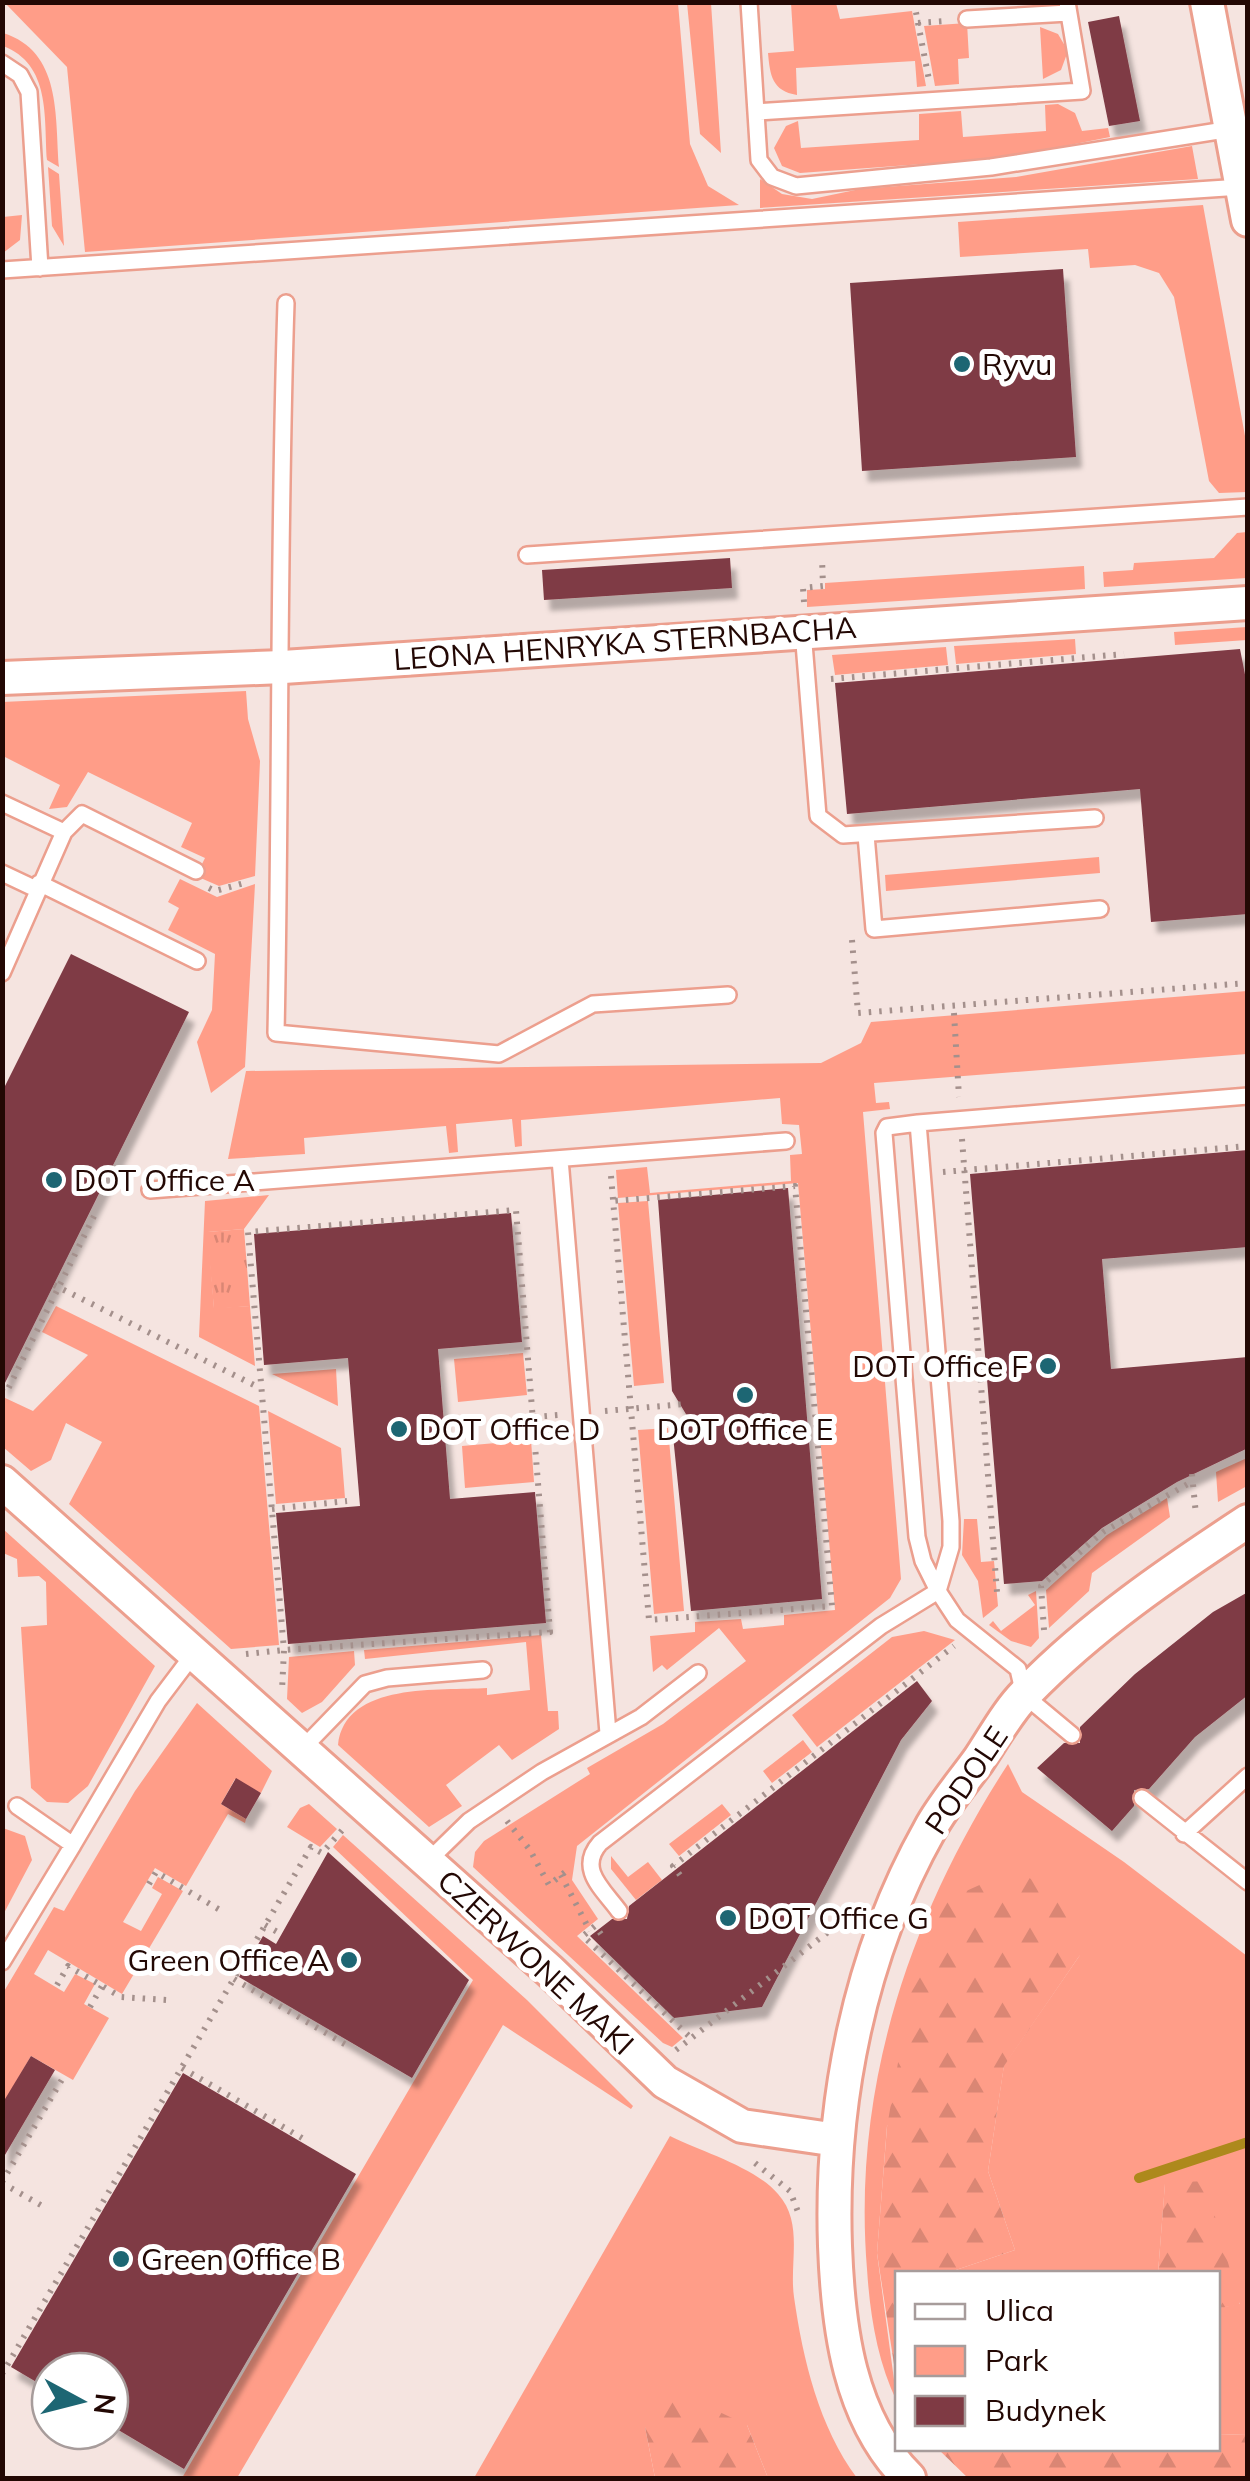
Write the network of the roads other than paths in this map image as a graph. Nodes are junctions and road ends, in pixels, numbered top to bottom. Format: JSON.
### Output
{"nodes":[{"id":1,"x":749,"y":2,"type":"edge"},
{"id":2,"x":1207,"y":2,"type":"edge"},
{"id":3,"x":1068,"y":8,"type":"edge"},
{"id":4,"x":967,"y":20,"type":"dead end"},
{"id":5,"x":2,"y":62,"type":"edge"},
{"id":6,"x":756,"y":112,"type":"junction"},
{"id":7,"x":1231,"y":129,"type":"junction"},
{"id":8,"x":1242,"y":188,"type":"junction"},
{"id":9,"x":1248,"y":220,"type":"edge"},
{"id":10,"x":40,"y":268,"type":"junction"},
{"id":11,"x":2,"y":270,"type":"edge"},
{"id":12,"x":286,"y":303,"type":"dead end"},
{"id":13,"x":1248,"y":508,"type":"edge"},
{"id":14,"x":527,"y":556,"type":"dead end"},
{"id":15,"x":1248,"y":602,"type":"edge"},
{"id":16,"x":803,"y":631,"type":"junction"},
{"id":17,"x":283,"y":666,"type":"junction"},
{"id":18,"x":2,"y":678,"type":"edge"},
{"id":19,"x":2,"y":802,"type":"edge"},
{"id":20,"x":1095,"y":818,"type":"dead end"},
{"id":21,"x":64,"y":832,"type":"junction"},
{"id":22,"x":866,"y":834,"type":"junction"},
{"id":23,"x":196,"y":871,"type":"dead end"},
{"id":24,"x":2,"y":873,"type":"edge"},
{"id":25,"x":37,"y":886,"type":"junction"},
{"id":26,"x":1100,"y":910,"type":"dead end"},
{"id":27,"x":197,"y":961,"type":"dead end"},
{"id":28,"x":2,"y":973,"type":"edge"},
{"id":29,"x":728,"y":995,"type":"dead end"},
{"id":30,"x":1248,"y":1096,"type":"edge"},
{"id":31,"x":918,"y":1124,"type":"junction"},
{"id":32,"x":786,"y":1141,"type":"dead end"},
{"id":33,"x":560,"y":1159,"type":"junction"},
{"id":34,"x":150,"y":1190,"type":"dead end"},
{"id":35,"x":920,"y":1333,"type":"dead end"},
{"id":36,"x":901,"y":1335,"type":"junction"},
{"id":37,"x":2,"y":1482,"type":"edge"},
{"id":38,"x":1248,"y":1521,"type":"edge"},
{"id":39,"x":938,"y":1591,"type":"junction"},
{"id":40,"x":195,"y":1652,"type":"junction"},
{"id":41,"x":483,"y":1670,"type":"dead end"},
{"id":42,"x":698,"y":1674,"type":"dead end"},
{"id":43,"x":1024,"y":1695,"type":"junction"},
{"id":44,"x":608,"y":1733,"type":"junction"},
{"id":45,"x":1072,"y":1735,"type":"dead end"},
{"id":46,"x":302,"y":1748,"type":"junction"},
{"id":47,"x":1248,"y":1776,"type":"edge"},
{"id":48,"x":1142,"y":1798,"type":"dead end"},
{"id":49,"x":17,"y":1806,"type":"dead end"},
{"id":50,"x":1184,"y":1834,"type":"junction"},
{"id":51,"x":73,"y":1845,"type":"junction"},
{"id":52,"x":428,"y":1861,"type":"junction"},
{"id":53,"x":1248,"y":1882,"type":"edge"},
{"id":54,"x":620,"y":1911,"type":"dead end"},
{"id":55,"x":2,"y":1962,"type":"edge"},
{"id":56,"x":837,"y":2140,"type":"junction"},
{"id":57,"x":909,"y":2478,"type":"edge"}],
"edges":[{"from":1,"to":6,"type":"lane"},
{"from":2,"to":7,"type":"street"},
{"from":3,"to":4,"type":"lane"},
{"from":3,"to":6,"type":"lane"},
{"from":5,"to":10,"type":"lane"},
{"from":6,"to":7,"type":"lane"},
{"from":7,"to":8,"type":"street"},
{"from":8,"to":9,"type":"street"},
{"from":8,"to":10,"type":"lane"},
{"from":10,"to":11,"type":"lane"},
{"from":12,"to":17,"type":"lane"},
{"from":13,"to":14,"type":"lane"},
{"from":15,"to":16,"type":"street","name":"LEONA HENRYKA STERNBACHA"},
{"from":16,"to":17,"type":"street","name":"LEONA HENRYKA STERNBACHA"},
{"from":16,"to":22,"type":"lane"},
{"from":17,"to":18,"type":"street","name":"LEONA HENRYKA STERNBACHA"},
{"from":17,"to":29,"type":"lane"},
{"from":19,"to":21,"type":"lane"},
{"from":20,"to":22,"type":"lane"},
{"from":21,"to":23,"type":"lane"},
{"from":21,"to":25,"type":"lane"},
{"from":22,"to":26,"type":"lane"},
{"from":24,"to":25,"type":"lane"},
{"from":25,"to":27,"type":"lane"},
{"from":25,"to":28,"type":"lane"},
{"from":30,"to":31,"type":"lane"},
{"from":31,"to":36,"type":"lane"},
{"from":31,"to":39,"type":"lane"},
{"from":32,"to":33,"type":"lane"},
{"from":33,"to":34,"type":"lane"},
{"from":33,"to":44,"type":"lane"},
{"from":35,"to":36,"type":"lane"},
{"from":36,"to":39,"type":"lane"},
{"from":37,"to":40,"type":"street","name":"CZERWONE MAKI"},
{"from":38,"to":43,"type":"street","name":"PODOLE"},
{"from":39,"to":43,"type":"lane"},
{"from":39,"to":54,"type":"lane"},
{"from":40,"to":46,"type":"street","name":"CZERWONE MAKI"},
{"from":40,"to":51,"type":"lane"},
{"from":41,"to":46,"type":"lane"},
{"from":42,"to":44,"type":"lane"},
{"from":43,"to":45,"type":"lane"},
{"from":43,"to":56,"type":"street","name":"PODOLE"},
{"from":44,"to":52,"type":"lane"},
{"from":46,"to":52,"type":"street","name":"CZERWONE MAKI"},
{"from":47,"to":50,"type":"lane"},
{"from":48,"to":50,"type":"lane"},
{"from":49,"to":51,"type":"lane"},
{"from":50,"to":53,"type":"lane"},
{"from":51,"to":55,"type":"lane"},
{"from":52,"to":56,"type":"street","name":"CZERWONE MAKI"},
{"from":56,"to":57,"type":"street"}]}
